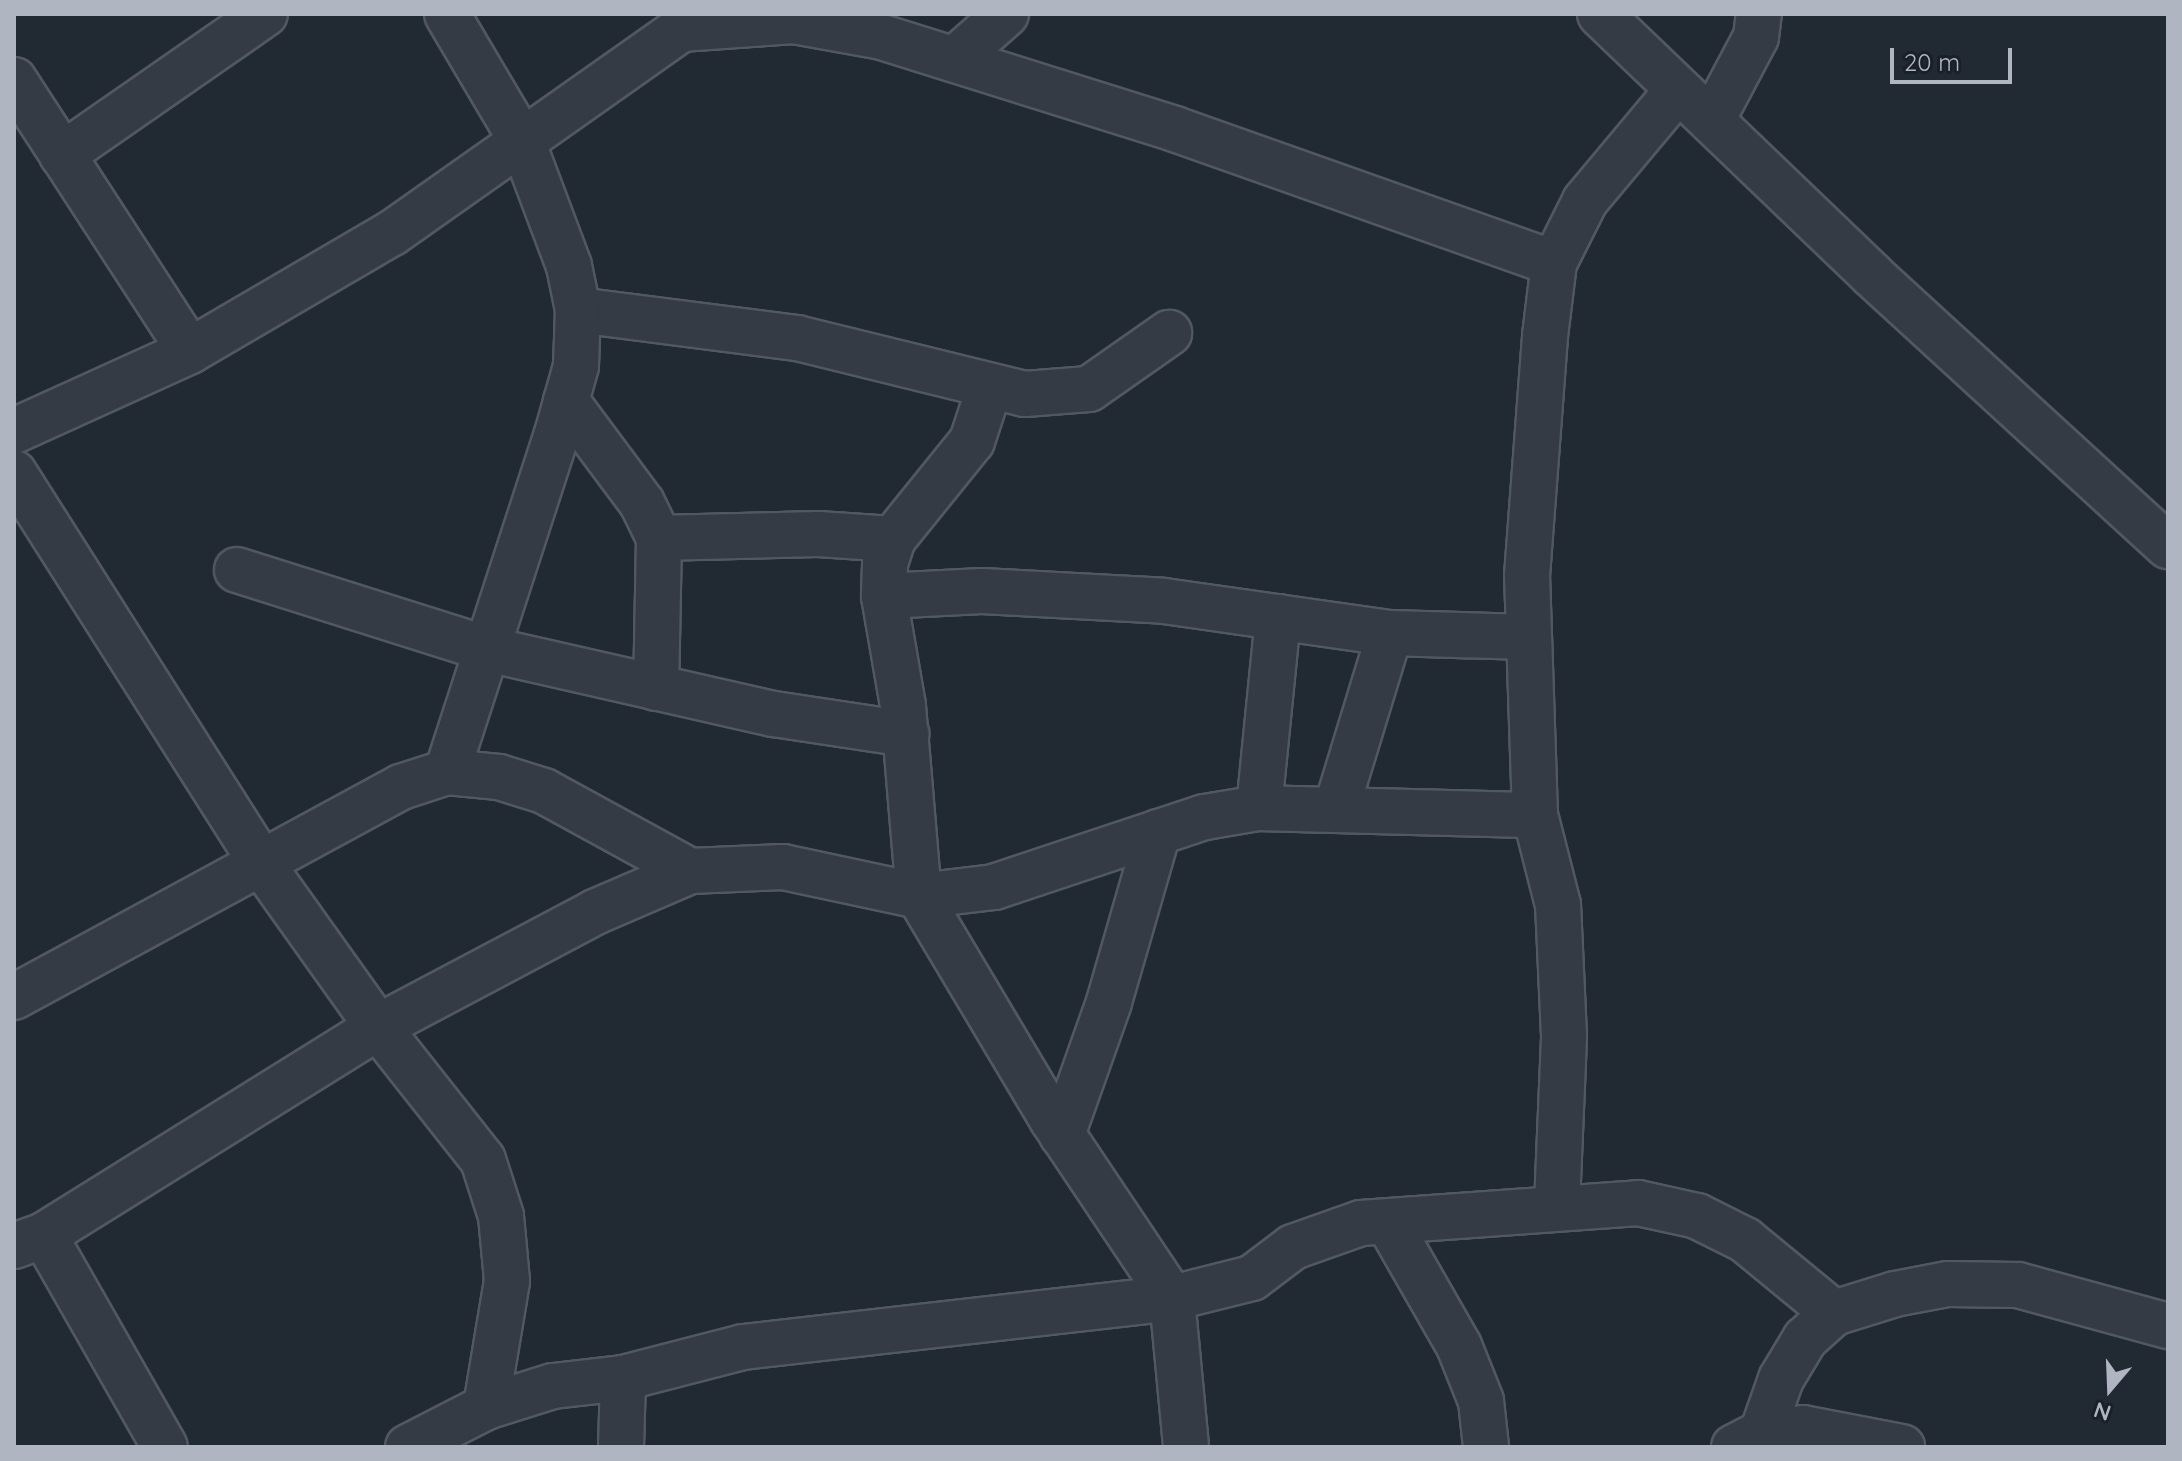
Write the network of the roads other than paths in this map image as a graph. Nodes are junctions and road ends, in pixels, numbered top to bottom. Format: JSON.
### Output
{"nodes":[{"id":1,"x":265,"y":14,"type":"edge"},
{"id":2,"x":447,"y":14,"type":"edge"},
{"id":3,"x":1006,"y":14,"type":"edge"},
{"id":4,"x":1600,"y":14,"type":"edge"},
{"id":5,"x":1759,"y":14,"type":"edge"},
{"id":6,"x":797,"y":18,"type":"edge"},
{"id":7,"x":675,"y":21,"type":"edge"},
{"id":8,"x":955,"y":59,"type":"junction"},
{"id":9,"x":14,"y":80,"type":"edge"},
{"id":10,"x":1677,"y":91,"type":"junction"},
{"id":11,"x":1712,"y":120,"type":"junction"},
{"id":12,"x":522,"y":141,"type":"junction"},
{"id":13,"x":62,"y":155,"type":"junction"},
{"id":14,"x":1554,"y":263,"type":"junction"},
{"id":15,"x":578,"y":310,"type":"junction"},
{"id":16,"x":1169,"y":333,"type":"dead end"},
{"id":17,"x":190,"y":351,"type":"junction"},
{"id":18,"x":990,"y":386,"type":"junction"},
{"id":19,"x":566,"y":401,"type":"junction"},
{"id":20,"x":14,"y":431,"type":"edge"},
{"id":21,"x":14,"y":473,"type":"edge"},
{"id":22,"x":659,"y":538,"type":"junction"},
{"id":23,"x":893,"y":539,"type":"junction"},
{"id":24,"x":2168,"y":546,"type":"edge"},
{"id":25,"x":237,"y":570,"type":"dead end"},
{"id":26,"x":884,"y":596,"type":"junction"},
{"id":27,"x":1278,"y":617,"type":"junction"},
{"id":28,"x":1390,"y":633,"type":"junction"},
{"id":29,"x":1528,"y":637,"type":"junction"},
{"id":30,"x":487,"y":649,"type":"junction"},
{"id":31,"x":656,"y":688,"type":"junction"},
{"id":32,"x":906,"y":734,"type":"junction"},
{"id":33,"x":447,"y":772,"type":"junction"},
{"id":34,"x":1337,"y":806,"type":"junction"},
{"id":35,"x":1259,"y":808,"type":"junction"},
{"id":36,"x":1535,"y":815,"type":"junction"},
{"id":37,"x":1158,"y":832,"type":"junction"},
{"id":38,"x":263,"y":866,"type":"junction"},
{"id":39,"x":690,"y":871,"type":"junction"},
{"id":40,"x":919,"y":896,"type":"junction"},
{"id":41,"x":14,"y":997,"type":"edge"},
{"id":42,"x":378,"y":1027,"type":"junction"},
{"id":43,"x":1062,"y":1135,"type":"junction"},
{"id":44,"x":1557,"y":1205,"type":"junction"},
{"id":45,"x":1388,"y":1222,"type":"junction"},
{"id":46,"x":29,"y":1241,"type":"edge"},
{"id":47,"x":1172,"y":1298,"type":"junction"},
{"id":48,"x":1834,"y":1313,"type":"junction"},
{"id":49,"x":2168,"y":1326,"type":"edge"},
{"id":50,"x":623,"y":1378,"type":"junction"},
{"id":51,"x":486,"y":1407,"type":"junction"},
{"id":52,"x":1748,"y":1440,"type":"edge"},
{"id":53,"x":165,"y":1447,"type":"edge"},
{"id":54,"x":408,"y":1447,"type":"edge"},
{"id":55,"x":621,"y":1447,"type":"edge"},
{"id":56,"x":1186,"y":1447,"type":"edge"},
{"id":57,"x":1486,"y":1447,"type":"edge"},
{"id":58,"x":1902,"y":1447,"type":"edge"}],
"edges":[{"from":1,"to":13,"type":"street"},
{"from":2,"to":12,"type":"street"},
{"from":3,"to":8,"type":"street"},
{"from":4,"to":10,"type":"street"},
{"from":5,"to":11,"type":"street"},
{"from":6,"to":7,"type":"street"},
{"from":6,"to":8,"type":"street"},
{"from":7,"to":12,"type":"street"},
{"from":8,"to":14,"type":"street"},
{"from":9,"to":13,"type":"street"},
{"from":10,"to":11,"type":"street"},
{"from":10,"to":14,"type":"street"},
{"from":11,"to":24,"type":"street"},
{"from":12,"to":15,"type":"street"},
{"from":12,"to":17,"type":"street"},
{"from":13,"to":17,"type":"street"},
{"from":14,"to":29,"type":"street"},
{"from":15,"to":18,"type":"street"},
{"from":15,"to":19,"type":"street"},
{"from":16,"to":18,"type":"street"},
{"from":17,"to":20,"type":"street"},
{"from":18,"to":23,"type":"street"},
{"from":19,"to":22,"type":"street"},
{"from":19,"to":30,"type":"street"},
{"from":21,"to":38,"type":"street"},
{"from":22,"to":23,"type":"street"},
{"from":22,"to":31,"type":"street"},
{"from":23,"to":26,"type":"street"},
{"from":25,"to":30,"type":"street"},
{"from":26,"to":27,"type":"street"},
{"from":26,"to":32,"type":"street"},
{"from":27,"to":28,"type":"street"},
{"from":27,"to":35,"type":"street"},
{"from":28,"to":29,"type":"street"},
{"from":28,"to":34,"type":"street"},
{"from":29,"to":36,"type":"street"},
{"from":30,"to":31,"type":"street"},
{"from":30,"to":33,"type":"street"},
{"from":31,"to":32,"type":"street"},
{"from":32,"to":40,"type":"street"},
{"from":33,"to":38,"type":"street"},
{"from":33,"to":39,"type":"street"},
{"from":34,"to":35,"type":"street"},
{"from":34,"to":36,"type":"street"},
{"from":35,"to":37,"type":"street"},
{"from":36,"to":44,"type":"street"},
{"from":37,"to":40,"type":"street"},
{"from":37,"to":43,"type":"street"},
{"from":38,"to":41,"type":"street"},
{"from":38,"to":42,"type":"street"},
{"from":39,"to":40,"type":"street"},
{"from":39,"to":42,"type":"street"},
{"from":40,"to":43,"type":"street"},
{"from":42,"to":46,"type":"street"},
{"from":42,"to":51,"type":"street"},
{"from":43,"to":47,"type":"street"},
{"from":44,"to":45,"type":"street"},
{"from":44,"to":48,"type":"street"},
{"from":45,"to":47,"type":"street"},
{"from":45,"to":57,"type":"street"},
{"from":46,"to":53,"type":"street"},
{"from":47,"to":50,"type":"street"},
{"from":47,"to":56,"type":"street"},
{"from":48,"to":49,"type":"street"},
{"from":48,"to":52,"type":"street"},
{"from":50,"to":51,"type":"street"},
{"from":50,"to":55,"type":"street"},
{"from":51,"to":54,"type":"street"},
{"from":52,"to":58,"type":"street"}]}
